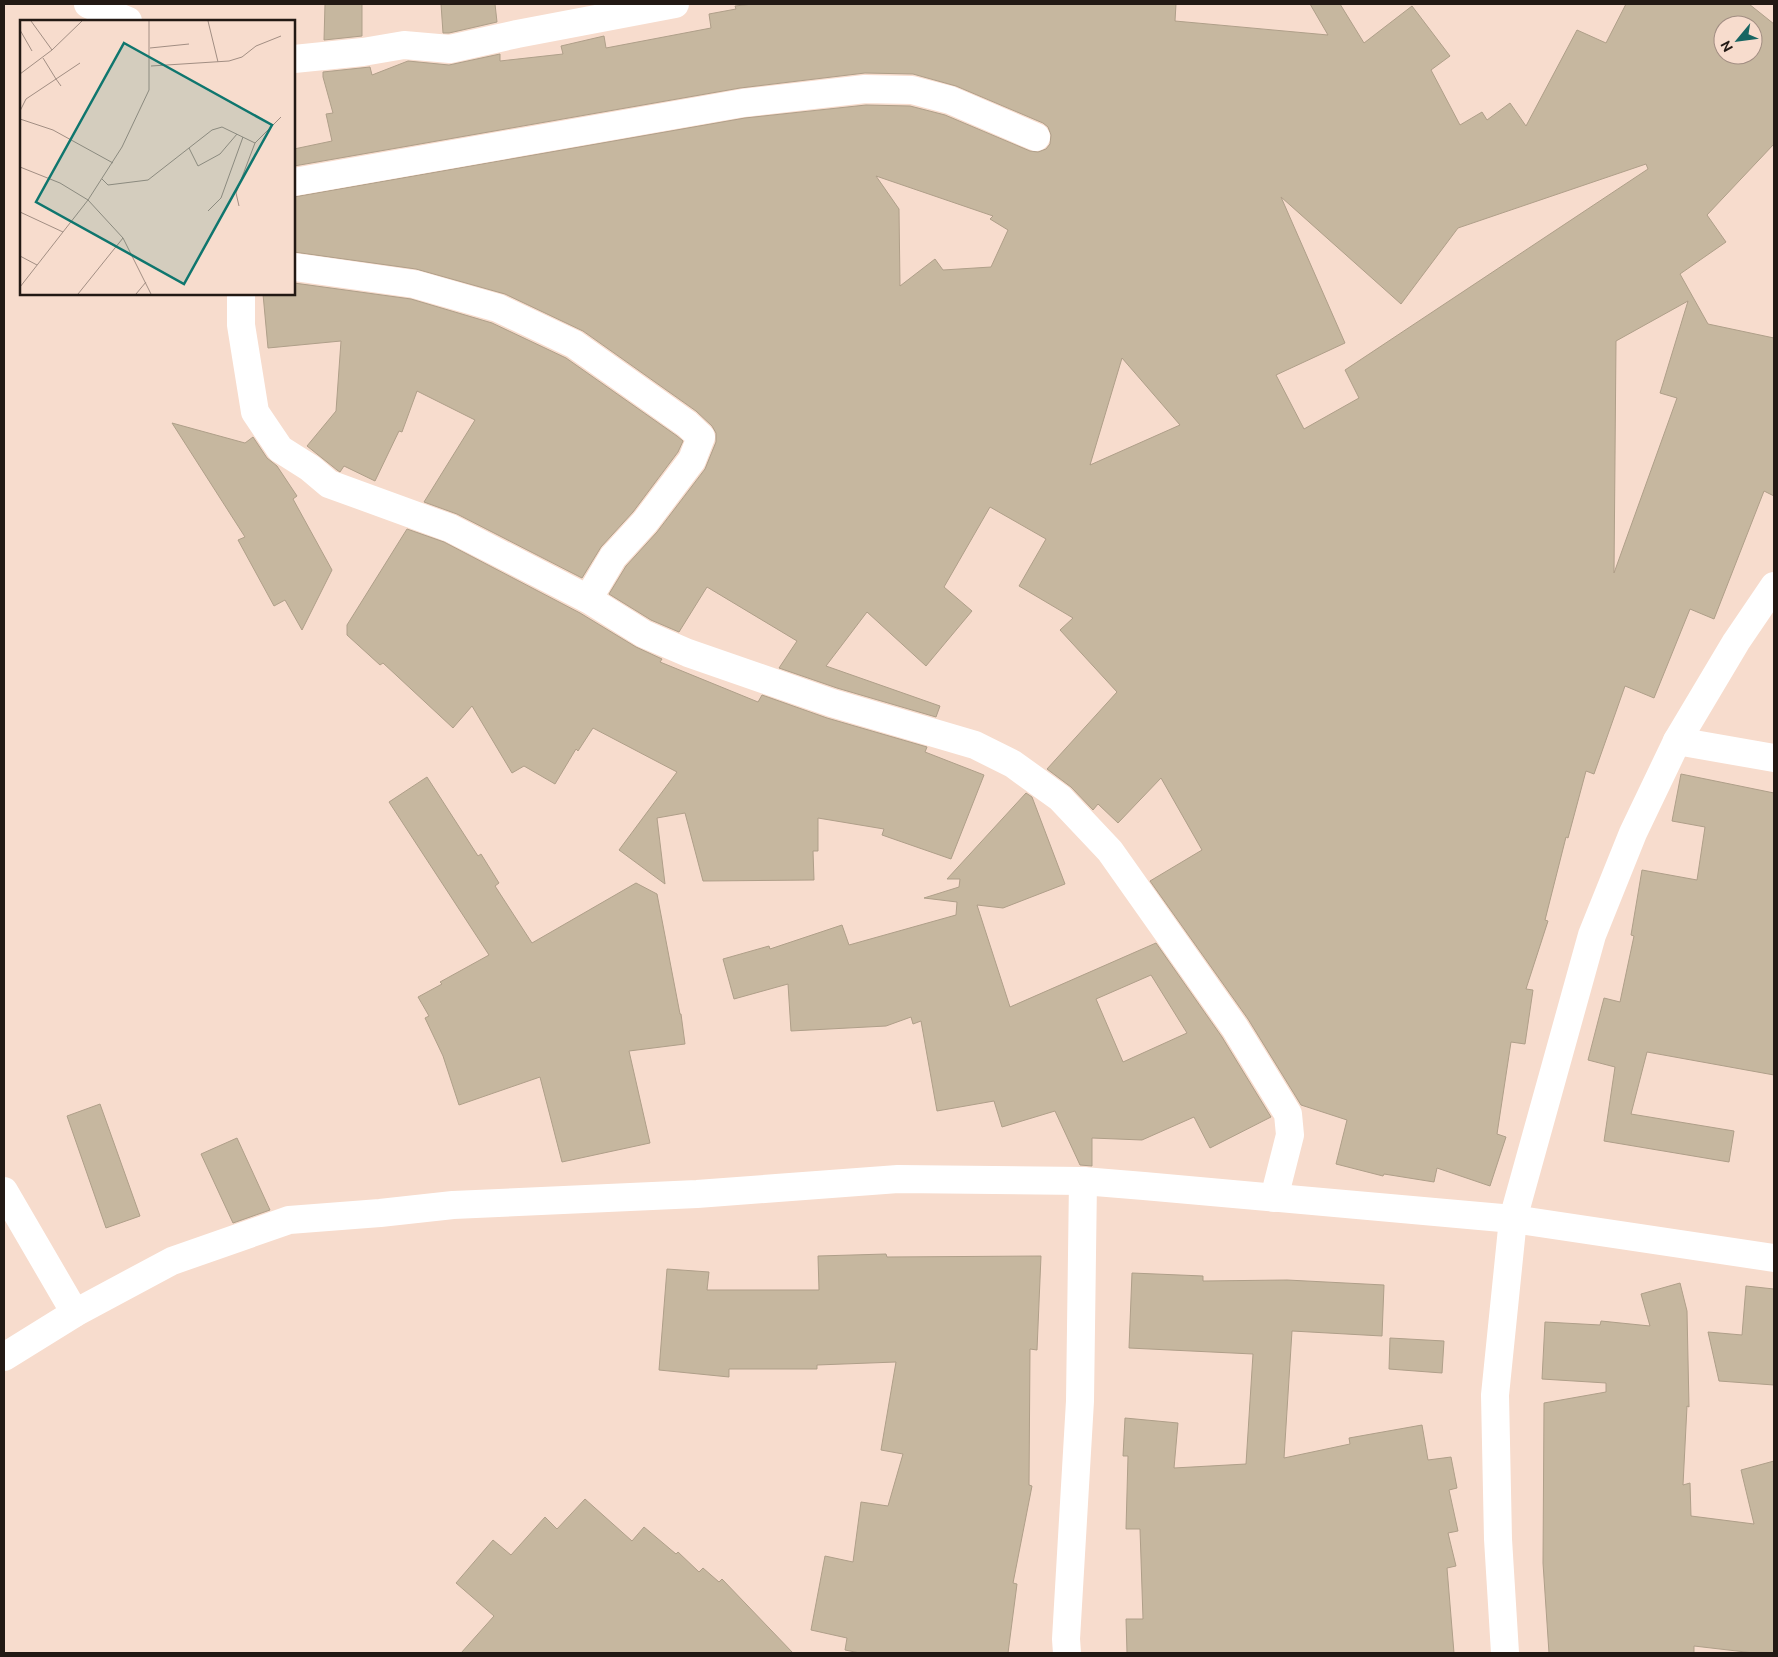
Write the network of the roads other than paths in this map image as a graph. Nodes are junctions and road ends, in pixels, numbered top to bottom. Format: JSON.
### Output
{"nodes":[{"id":1,"x":88,"y":4,"type":"edge"},
{"id":2,"x":674,"y":4,"type":"edge"},
{"id":3,"x":126,"y":20,"type":"edge"},
{"id":4,"x":295,"y":59,"type":"edge"},
{"id":5,"x":1036,"y":137,"type":"dead end"},
{"id":6,"x":295,"y":182,"type":"edge"},
{"id":7,"x":295,"y":267,"type":"edge"},
{"id":8,"x":242,"y":295,"type":"edge"},
{"id":9,"x":1774,"y":586,"type":"edge"},
{"id":10,"x":588,"y":599,"type":"junction"},
{"id":11,"x":1677,"y":741,"type":"junction"},
{"id":12,"x":1774,"y":758,"type":"edge"},
{"id":13,"x":1083,"y":1181,"type":"junction"},
{"id":14,"x":4,"y":1191,"type":"edge"},
{"id":15,"x":1274,"y":1198,"type":"junction"},
{"id":16,"x":1513,"y":1219,"type":"junction"},
{"id":17,"x":1774,"y":1258,"type":"edge"},
{"id":18,"x":75,"y":1313,"type":"junction"},
{"id":19,"x":4,"y":1357,"type":"edge"},
{"id":20,"x":1067,"y":1653,"type":"edge"},
{"id":21,"x":1506,"y":1653,"type":"edge"}],
"edges":[{"from":1,"to":3,"type":"street"},
{"from":2,"to":4,"type":"street"},
{"from":5,"to":6,"type":"street"},
{"from":7,"to":10,"type":"street"},
{"from":8,"to":10,"type":"street"},
{"from":9,"to":11,"type":"street"},
{"from":10,"to":15,"type":"street"},
{"from":11,"to":12,"type":"street"},
{"from":11,"to":16,"type":"street"},
{"from":13,"to":15,"type":"street"},
{"from":13,"to":18,"type":"street"},
{"from":13,"to":20,"type":"street"},
{"from":14,"to":18,"type":"street"},
{"from":15,"to":16,"type":"street"},
{"from":16,"to":17,"type":"street"},
{"from":16,"to":21,"type":"street"},
{"from":18,"to":19,"type":"street"}]}
